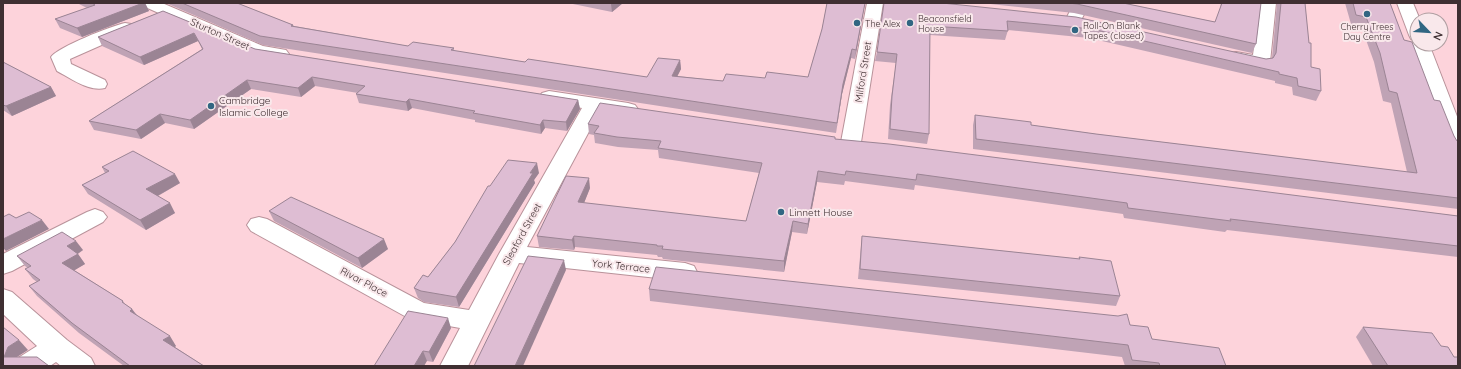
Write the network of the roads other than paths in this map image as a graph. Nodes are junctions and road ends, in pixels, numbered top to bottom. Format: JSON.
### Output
{"nodes":[{"id":1,"x":875,"y":3,"type":"edge"},
{"id":2,"x":1082,"y":3,"type":"edge"},
{"id":3,"x":1268,"y":3,"type":"edge"},
{"id":4,"x":1405,"y":3,"type":"edge"},
{"id":5,"x":1409,"y":13,"type":"edge"},
{"id":6,"x":147,"y":14,"type":"edge"},
{"id":7,"x":1074,"y":19,"type":"edge"},
{"id":8,"x":1423,"y":52,"type":"edge"},
{"id":9,"x":1222,"y":53,"type":"edge"},
{"id":10,"x":298,"y":57,"type":"edge"},
{"id":11,"x":98,"y":84,"type":"dead end"},
{"id":12,"x":532,"y":94,"type":"edge"},
{"id":13,"x":594,"y":104,"type":"junction"},
{"id":14,"x":647,"y":112,"type":"edge"},
{"id":15,"x":830,"y":139,"type":"edge"},
{"id":16,"x":1458,"y":146,"type":"edge"},
{"id":17,"x":95,"y":217,"type":"dead end"},
{"id":18,"x":258,"y":225,"type":"dead end"},
{"id":19,"x":511,"y":254,"type":"junction"},
{"id":20,"x":3,"y":265,"type":"edge"},
{"id":21,"x":708,"y":275,"type":"edge"},
{"id":22,"x":3,"y":299,"type":"edge"},
{"id":23,"x":476,"y":320,"type":"junction"},
{"id":24,"x":57,"y":348,"type":"junction"},
{"id":25,"x":28,"y":366,"type":"edge"},
{"id":26,"x":81,"y":366,"type":"edge"},
{"id":27,"x":454,"y":366,"type":"edge"}],
"edges":[{"from":1,"to":15,"type":"street","name":"Milford Street"},
{"from":2,"to":7,"type":"street"},
{"from":3,"to":9,"type":"street"},
{"from":4,"to":5,"type":"street"},
{"from":6,"to":10,"type":"street","name":"Sturton Street"},
{"from":6,"to":11,"type":"street"},
{"from":8,"to":16,"type":"street"},
{"from":12,"to":13,"type":"street"},
{"from":13,"to":14,"type":"street"},
{"from":13,"to":19,"type":"street","name":"Sleaford Street"},
{"from":17,"to":20,"type":"street"},
{"from":18,"to":23,"type":"street","name":"Rivar Place"},
{"from":19,"to":21,"type":"street","name":"York Terrace"},
{"from":19,"to":23,"type":"street","name":"Sleaford Street"},
{"from":22,"to":24,"type":"street"},
{"from":23,"to":27,"type":"street","name":"Sleaford Street"},
{"from":24,"to":25,"type":"street"},
{"from":24,"to":26,"type":"street"}]}
